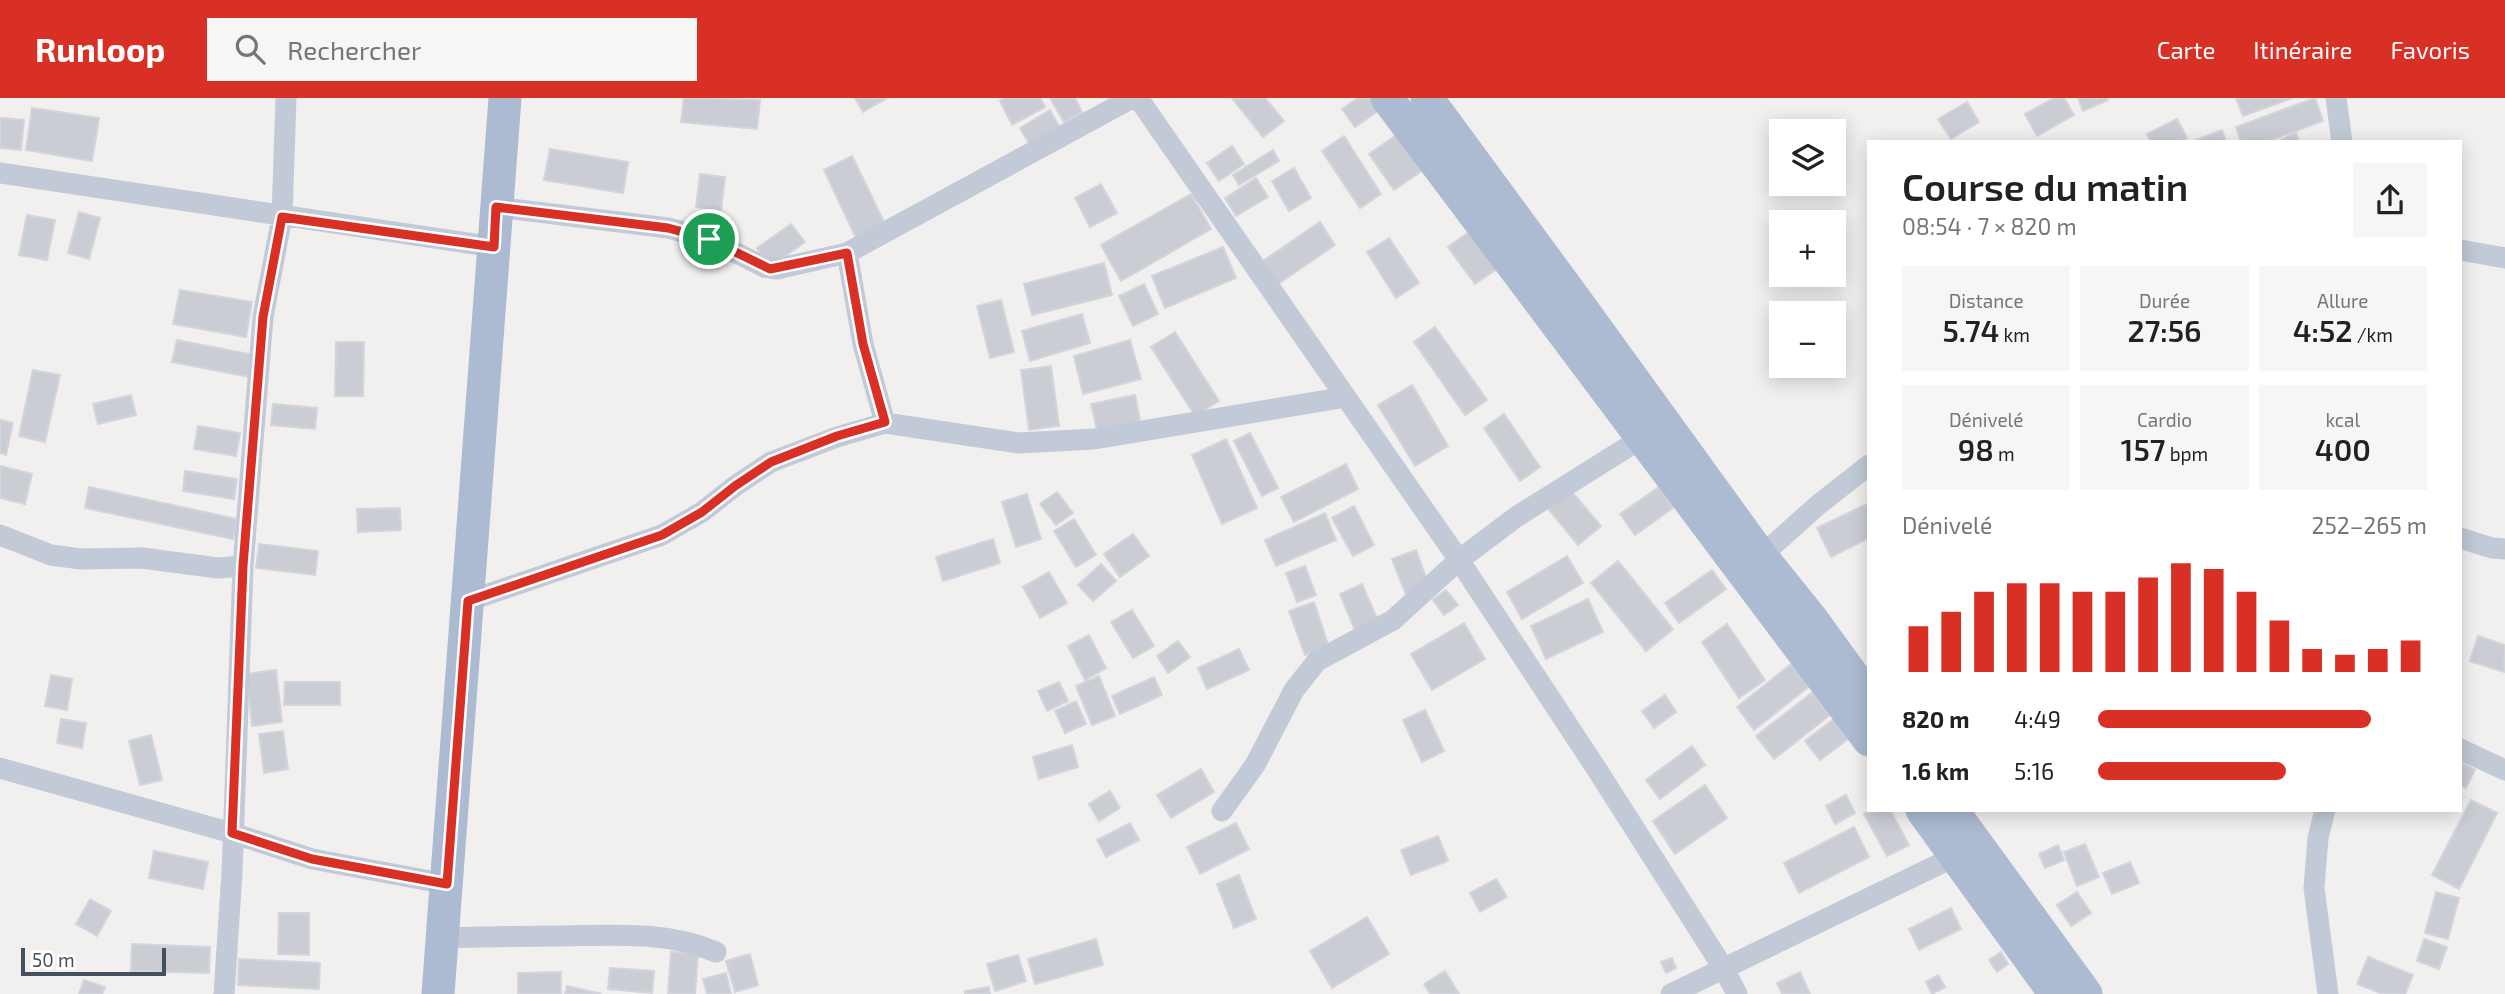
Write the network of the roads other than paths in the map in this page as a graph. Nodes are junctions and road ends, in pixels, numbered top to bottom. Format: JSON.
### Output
{"nodes":[{"id":1,"x":286,"y":98,"type":"edge"},
{"id":2,"x":505,"y":98,"type":"edge"},
{"id":3,"x":1132,"y":98,"type":"edge"},
{"id":4,"x":1138,"y":98,"type":"edge"},
{"id":5,"x":1387,"y":98,"type":"edge"},
{"id":6,"x":1427,"y":98,"type":"edge"},
{"id":7,"x":2336,"y":98,"type":"edge"},
{"id":8,"x":2342,"y":140,"type":"edge"},
{"id":9,"x":0,"y":173,"type":"edge"},
{"id":10,"x":496,"y":207,"type":"junction"},
{"id":11,"x":282,"y":217,"type":"junction"},
{"id":12,"x":494,"y":247,"type":"junction"},
{"id":13,"x":2462,"y":250,"type":"edge"},
{"id":14,"x":847,"y":253,"type":"junction"},
{"id":15,"x":2505,"y":258,"type":"edge"},
{"id":16,"x":1346,"y":397,"type":"junction"},
{"id":17,"x":885,"y":422,"type":"junction"},
{"id":18,"x":1642,"y":438,"type":"junction"},
{"id":19,"x":1867,"y":467,"type":"edge"},
{"id":20,"x":0,"y":534,"type":"edge"},
{"id":21,"x":2462,"y":539,"type":"edge"},
{"id":22,"x":2505,"y":549,"type":"edge"},
{"id":23,"x":1761,"y":556,"type":"junction"},
{"id":24,"x":1459,"y":560,"type":"junction"},
{"id":25,"x":243,"y":566,"type":"junction"},
{"id":26,"x":468,"y":601,"type":"junction"},
{"id":27,"x":1867,"y":695,"type":"edge"},
{"id":28,"x":1867,"y":737,"type":"edge"},
{"id":29,"x":2462,"y":750,"type":"edge"},
{"id":30,"x":0,"y":768,"type":"edge"},
{"id":31,"x":2505,"y":770,"type":"edge"},
{"id":32,"x":1222,"y":811,"type":"dead end"},
{"id":33,"x":1923,"y":812,"type":"edge"},
{"id":34,"x":1953,"y":812,"type":"edge"},
{"id":35,"x":2324,"y":812,"type":"edge"},
{"id":36,"x":232,"y":833,"type":"junction"},
{"id":37,"x":1956,"y":856,"type":"junction"},
{"id":38,"x":447,"y":884,"type":"junction"},
{"id":39,"x":443,"y":938,"type":"junction"},
{"id":40,"x":716,"y":951,"type":"dead end"},
{"id":41,"x":1724,"y":969,"type":"junction"},
{"id":42,"x":224,"y":994,"type":"edge"},
{"id":43,"x":438,"y":994,"type":"edge"},
{"id":44,"x":1671,"y":994,"type":"edge"},
{"id":45,"x":1737,"y":994,"type":"edge"},
{"id":46,"x":2055,"y":994,"type":"edge"},
{"id":47,"x":2086,"y":994,"type":"edge"},
{"id":48,"x":2328,"y":994,"type":"edge"}],
"edges":[{"from":1,"to":11,"type":"street"},
{"from":2,"to":10,"type":"main road"},
{"from":3,"to":14,"type":"street"},
{"from":4,"to":16,"type":"street"},
{"from":5,"to":18,"type":"main road"},
{"from":6,"to":23,"type":"main road"},
{"from":7,"to":8,"type":"street"},
{"from":9,"to":11,"type":"street"},
{"from":10,"to":12,"type":"main road"},
{"from":10,"to":14,"type":"street"},
{"from":11,"to":12,"type":"street"},
{"from":11,"to":25,"type":"street"},
{"from":12,"to":26,"type":"main road"},
{"from":13,"to":15,"type":"street"},
{"from":14,"to":17,"type":"street"},
{"from":16,"to":17,"type":"street"},
{"from":16,"to":24,"type":"street"},
{"from":17,"to":26,"type":"street"},
{"from":18,"to":24,"type":"street"},
{"from":18,"to":28,"type":"main road"},
{"from":19,"to":23,"type":"street"},
{"from":20,"to":25,"type":"street"},
{"from":21,"to":22,"type":"street"},
{"from":23,"to":27,"type":"main road"},
{"from":24,"to":32,"type":"street"},
{"from":24,"to":41,"type":"street"},
{"from":25,"to":36,"type":"street"},
{"from":26,"to":38,"type":"main road"},
{"from":29,"to":31,"type":"street"},
{"from":30,"to":36,"type":"street"},
{"from":33,"to":37,"type":"main road"},
{"from":34,"to":47,"type":"main road"},
{"from":35,"to":48,"type":"street"},
{"from":36,"to":38,"type":"street"},
{"from":36,"to":42,"type":"street"},
{"from":37,"to":41,"type":"street"},
{"from":37,"to":46,"type":"main road"},
{"from":38,"to":39,"type":"main road"},
{"from":39,"to":40,"type":"street"},
{"from":39,"to":43,"type":"main road"},
{"from":41,"to":44,"type":"street"},
{"from":41,"to":45,"type":"street"}]}
